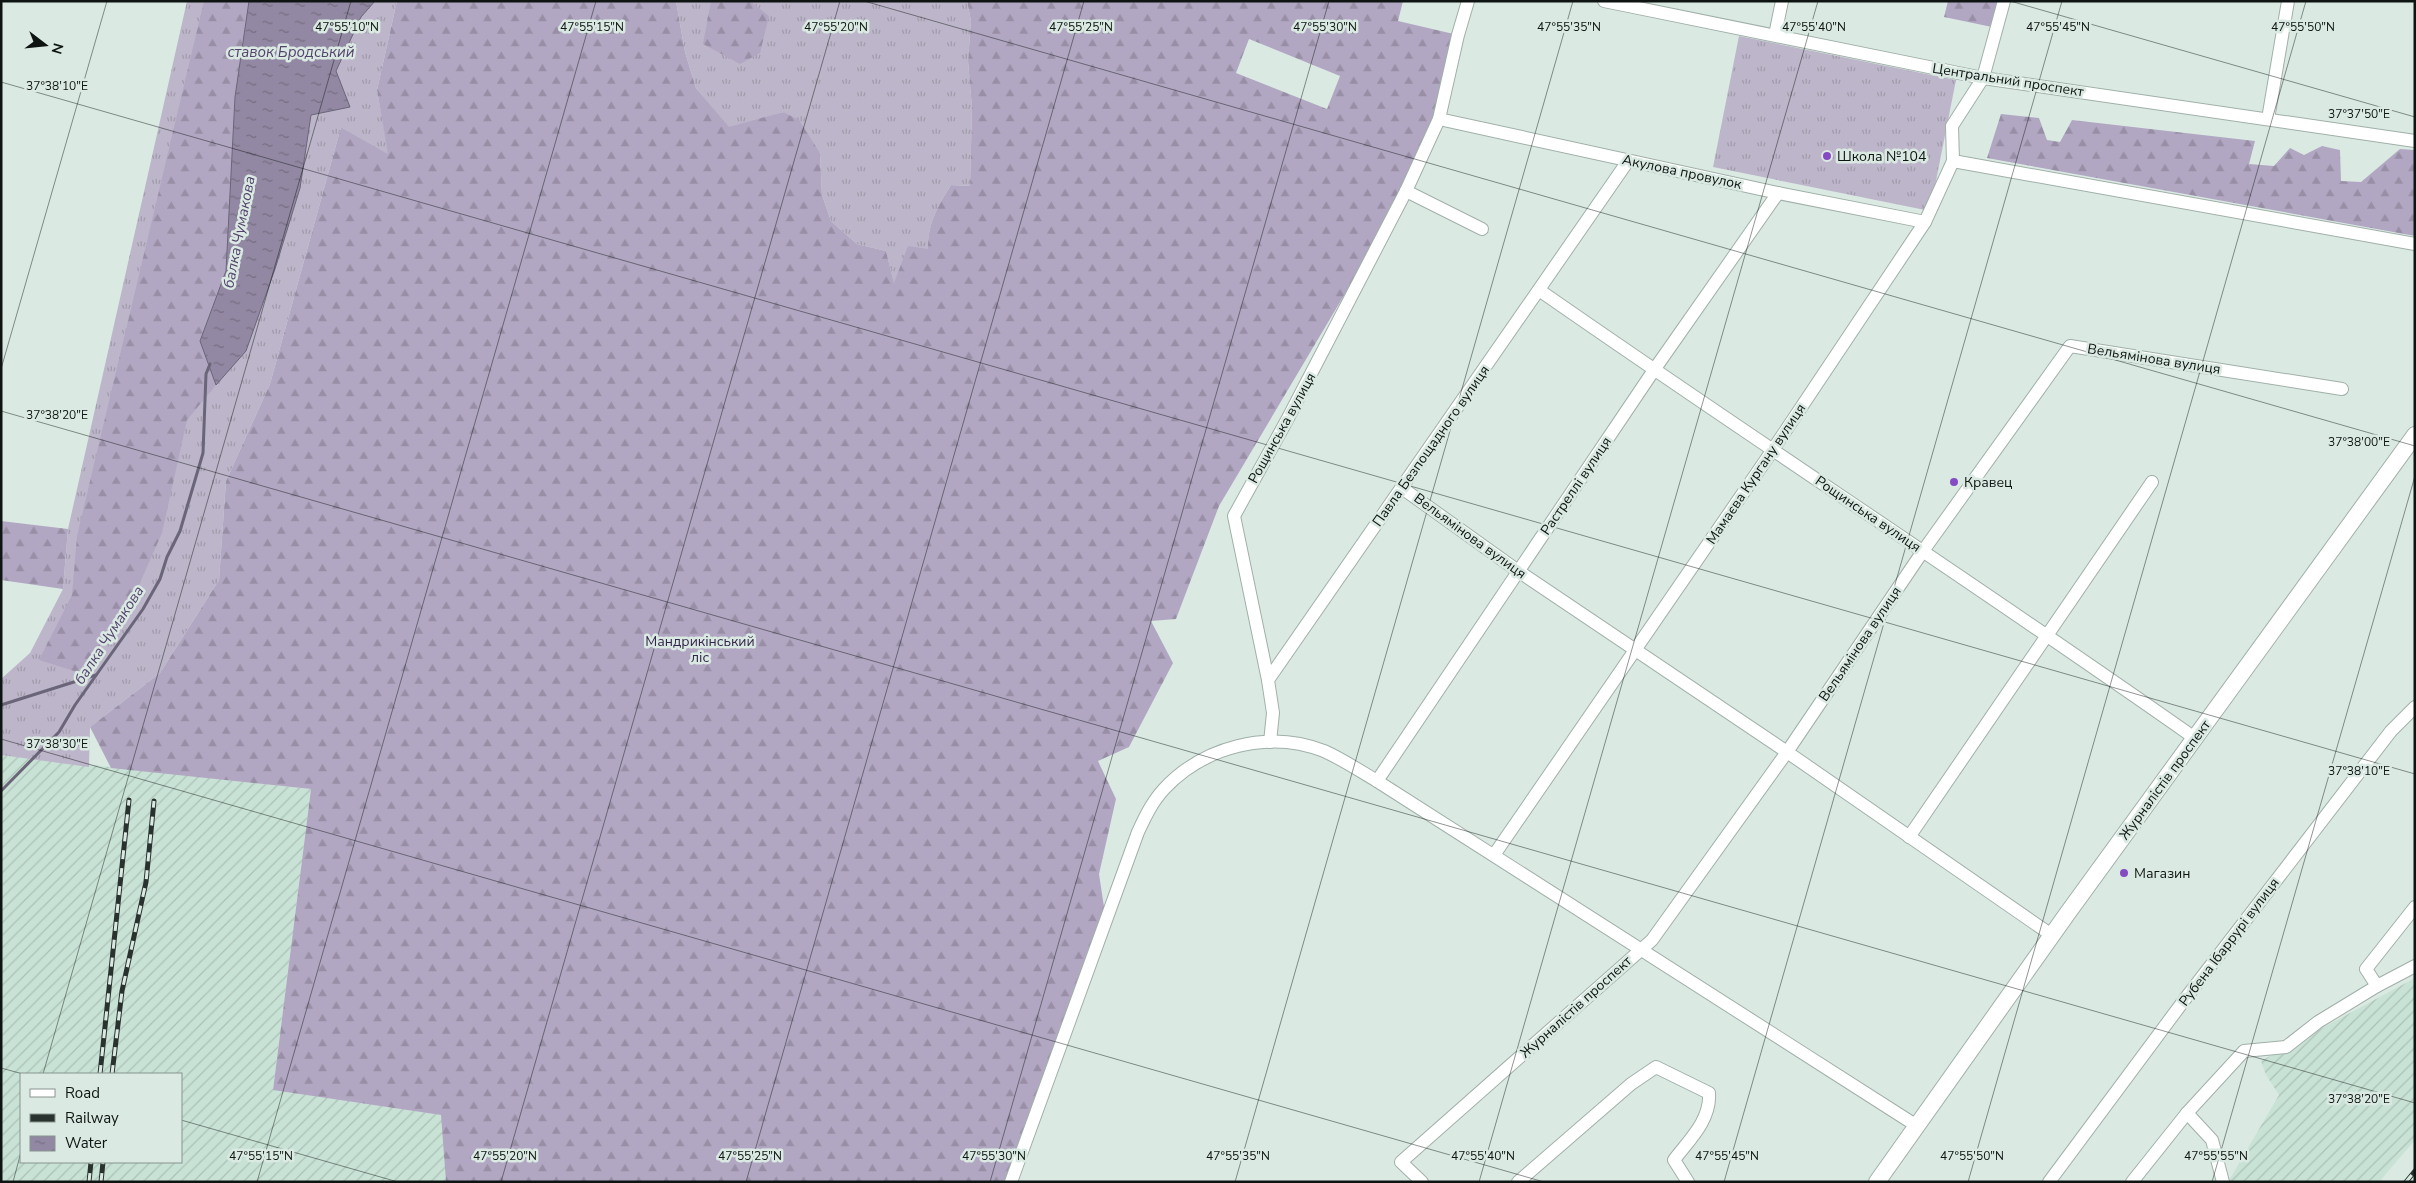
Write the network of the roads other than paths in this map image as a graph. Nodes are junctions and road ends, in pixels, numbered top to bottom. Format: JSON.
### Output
{"nodes":[{"id":1,"x":1468,"y":1,"type":"edge"},
{"id":2,"x":1604,"y":1,"type":"edge"},
{"id":3,"x":1782,"y":1,"type":"edge"},
{"id":4,"x":2004,"y":1,"type":"edge"},
{"id":5,"x":2288,"y":1,"type":"edge"},
{"id":6,"x":1775,"y":35,"type":"junction"},
{"id":7,"x":1983,"y":78,"type":"junction"},
{"id":8,"x":1439,"y":119,"type":"junction"},
{"id":9,"x":2268,"y":119,"type":"junction"},
{"id":10,"x":2415,"y":141,"type":"edge"},
{"id":11,"x":1953,"y":160,"type":"junction"},
{"id":12,"x":1628,"y":161,"type":"junction"},
{"id":13,"x":1406,"y":191,"type":"junction"},
{"id":14,"x":1778,"y":193,"type":"junction"},
{"id":15,"x":1925,"y":222,"type":"junction"},
{"id":16,"x":1482,"y":229,"type":"dead end"},
{"id":17,"x":2415,"y":244,"type":"edge"},
{"id":18,"x":1539,"y":290,"type":"junction"},
{"id":19,"x":1654,"y":370,"type":"junction"},
{"id":20,"x":2342,"y":389,"type":"dead end"},
{"id":21,"x":2415,"y":435,"type":"edge"},
{"id":22,"x":1772,"y":451,"type":"junction"},
{"id":23,"x":2152,"y":482,"type":"dead end"},
{"id":24,"x":1402,"y":488,"type":"junction"},
{"id":25,"x":1923,"y":551,"type":"junction"},
{"id":26,"x":1518,"y":572,"type":"junction"},
{"id":27,"x":2048,"y":635,"type":"junction"},
{"id":28,"x":1634,"y":650,"type":"junction"},
{"id":29,"x":1268,"y":680,"type":"junction"},
{"id":30,"x":2415,"y":707,"type":"edge"},
{"id":31,"x":2196,"y":739,"type":"junction"},
{"id":32,"x":1270,"y":742,"type":"junction"},
{"id":33,"x":1787,"y":752,"type":"junction"},
{"id":34,"x":1377,"y":781,"type":"junction"},
{"id":35,"x":1909,"y":837,"type":"junction"},
{"id":36,"x":1494,"y":854,"type":"junction"},
{"id":37,"x":2415,"y":907,"type":"edge"},
{"id":38,"x":2053,"y":936,"type":"junction"},
{"id":39,"x":1640,"y":950,"type":"junction"},
{"id":40,"x":2415,"y":966,"type":"edge"},
{"id":41,"x":2377,"y":986,"type":"junction"},
{"id":42,"x":2186,"y":1113,"type":"junction"},
{"id":43,"x":1917,"y":1126,"type":"junction"},
{"id":44,"x":1011,"y":1182,"type":"edge"},
{"id":45,"x":1422,"y":1182,"type":"edge"},
{"id":46,"x":1518,"y":1182,"type":"edge"},
{"id":47,"x":1688,"y":1182,"type":"edge"},
{"id":48,"x":1876,"y":1182,"type":"edge"},
{"id":49,"x":2049,"y":1182,"type":"edge"},
{"id":50,"x":2132,"y":1182,"type":"edge"},
{"id":51,"x":2224,"y":1182,"type":"edge"}],
"edges":[{"from":1,"to":8,"type":"street","name":"Рощинська вулиця"},
{"from":2,"to":6,"type":"street","name":"Центральний проспект"},
{"from":3,"to":6,"type":"street"},
{"from":4,"to":7,"type":"street","name":"Мамаєва Кургану вулиця"},
{"from":5,"to":9,"type":"street"},
{"from":6,"to":7,"type":"street","name":"Центральний проспект"},
{"from":7,"to":9,"type":"street","name":"Центральний проспект"},
{"from":7,"to":11,"type":"street","name":"Мамаєва Кургану вулиця"},
{"from":8,"to":12,"type":"street","name":"Акулова провулок"},
{"from":8,"to":13,"type":"street","name":"Рощинська вулиця"},
{"from":9,"to":10,"type":"street","name":"Центральний проспект"},
{"from":11,"to":15,"type":"street","name":"Мамаєва Кургану вулиця"},
{"from":11,"to":17,"type":"street"},
{"from":12,"to":14,"type":"street","name":"Акулова провулок"},
{"from":12,"to":18,"type":"street","name":"Павла Безпощадного вулиця"},
{"from":13,"to":16,"type":"street"},
{"from":13,"to":29,"type":"street","name":"Рощинська вулиця"},
{"from":14,"to":15,"type":"street","name":"Акулова провулок"},
{"from":14,"to":19,"type":"street","name":"Растреллі вулиця"},
{"from":15,"to":22,"type":"street","name":"Мамаєва Кургану вулиця"},
{"from":18,"to":19,"type":"street","name":"Рощинська вулиця"},
{"from":18,"to":24,"type":"street","name":"Павла Безпощадного вулиця"},
{"from":19,"to":22,"type":"street","name":"Рощинська вулиця"},
{"from":19,"to":26,"type":"street","name":"Растреллі вулиця"},
{"from":20,"to":25,"type":"street","name":"Вельямінова вулиця"},
{"from":21,"to":31,"type":"main road","name":"Журналістів проспект"},
{"from":22,"to":25,"type":"street","name":"Рощинська вулиця"},
{"from":22,"to":28,"type":"street","name":"Мамаєва Кургану вулиця"},
{"from":23,"to":27,"type":"street"},
{"from":24,"to":26,"type":"street","name":"Вельямінова вулиця"},
{"from":24,"to":29,"type":"street","name":"Павла Безпощадного вулиця"},
{"from":25,"to":27,"type":"street","name":"Рощинська вулиця"},
{"from":25,"to":33,"type":"street","name":"Вельямінова вулиця"},
{"from":26,"to":28,"type":"street","name":"Вельямінова вулиця"},
{"from":26,"to":34,"type":"street","name":"Растреллі вулиця"},
{"from":27,"to":31,"type":"street","name":"Рощинська вулиця"},
{"from":27,"to":35,"type":"street"},
{"from":28,"to":33,"type":"street","name":"Вельямінова вулиця"},
{"from":28,"to":36,"type":"street","name":"Мамаєва Кургану вулиця"},
{"from":29,"to":32,"type":"street"},
{"from":30,"to":49,"type":"street","name":"Рубена Ібаррурі вулиця"},
{"from":31,"to":38,"type":"main road","name":"Журналістів проспект"},
{"from":32,"to":34,"type":"street"},
{"from":32,"to":44,"type":"street"},
{"from":33,"to":35,"type":"street","name":"Вельямінова вулиця"},
{"from":33,"to":39,"type":"street","name":"Вельямінова вулиця"},
{"from":34,"to":36,"type":"street"},
{"from":35,"to":38,"type":"street","name":"Вельямінова вулиця"},
{"from":36,"to":39,"type":"street"},
{"from":37,"to":41,"type":"street"},
{"from":38,"to":43,"type":"main road","name":"Журналістів проспект"},
{"from":39,"to":43,"type":"street","name":"Журналістів проспект"},
{"from":39,"to":45,"type":"street","name":"Журналістів проспект"},
{"from":40,"to":41,"type":"street"},
{"from":41,"to":42,"type":"street"},
{"from":42,"to":50,"type":"street"},
{"from":42,"to":51,"type":"street"},
{"from":43,"to":48,"type":"main road","name":"Журналістів проспект"},
{"from":46,"to":47,"type":"street"}]}
